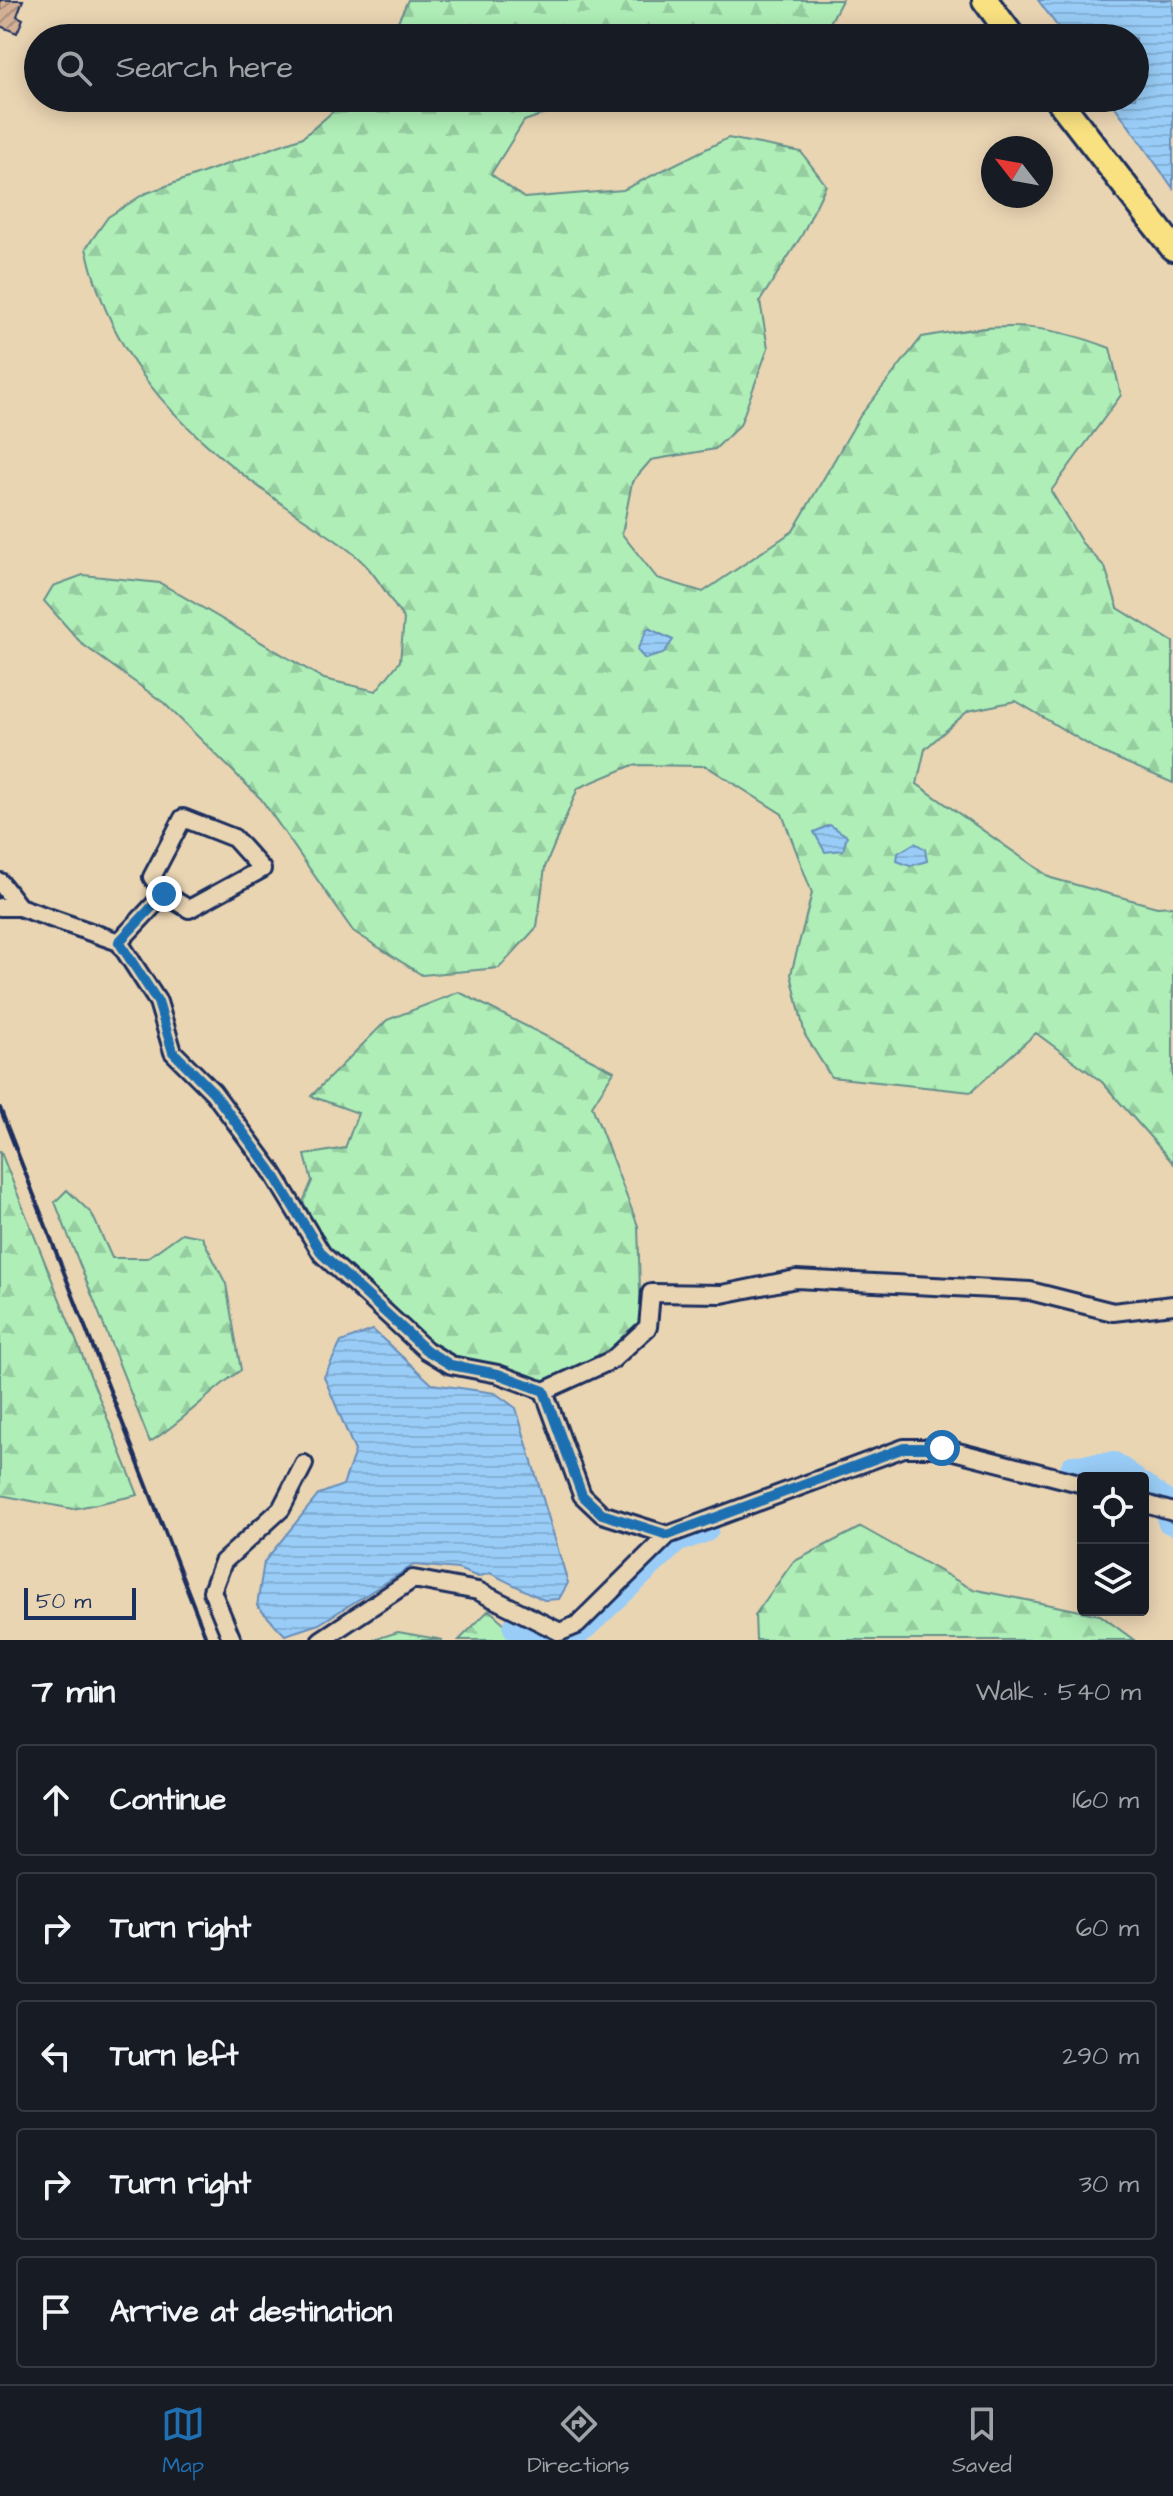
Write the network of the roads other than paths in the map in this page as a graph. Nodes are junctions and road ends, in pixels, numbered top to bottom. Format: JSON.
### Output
{"nodes":[{"id":1,"x":985,"y":0,"type":"edge"},
{"id":2,"x":1003,"y":24,"type":"edge"},
{"id":3,"x":1068,"y":112,"type":"edge"},
{"id":4,"x":1173,"y":248,"type":"edge"},
{"id":5,"x":0,"y":882,"type":"edge"},
{"id":6,"x":164,"y":894,"type":"junction"},
{"id":7,"x":0,"y":907,"type":"edge"},
{"id":8,"x":19,"y":907,"type":"junction"},
{"id":9,"x":119,"y":942,"type":"junction"},
{"id":10,"x":1173,"y":1305,"type":"edge"},
{"id":11,"x":544,"y":1391,"type":"junction"},
{"id":12,"x":304,"y":1464,"type":"dead end"},
{"id":13,"x":1077,"y":1482,"type":"edge"},
{"id":14,"x":1149,"y":1505,"type":"edge"},
{"id":15,"x":1173,"y":1512,"type":"edge"},
{"id":16,"x":668,"y":1535,"type":"junction"},
{"id":17,"x":561,"y":1636,"type":"edge"},
{"id":18,"x":232,"y":1640,"type":"edge"},
{"id":19,"x":321,"y":1640,"type":"edge"}],
"edges":[{"from":1,"to":2,"type":"highway"},
{"from":3,"to":4,"type":"highway"},
{"from":5,"to":8,"type":"street"},
{"from":6,"to":6,"type":"street"},
{"from":6,"to":9,"type":"street"},
{"from":7,"to":8,"type":"street"},
{"from":8,"to":9,"type":"street"},
{"from":9,"to":11,"type":"street"},
{"from":10,"to":11,"type":"street"},
{"from":11,"to":16,"type":"street"},
{"from":12,"to":18,"type":"street"},
{"from":13,"to":16,"type":"street"},
{"from":14,"to":15,"type":"street"},
{"from":16,"to":17,"type":"street"},
{"from":17,"to":19,"type":"street"}]}
